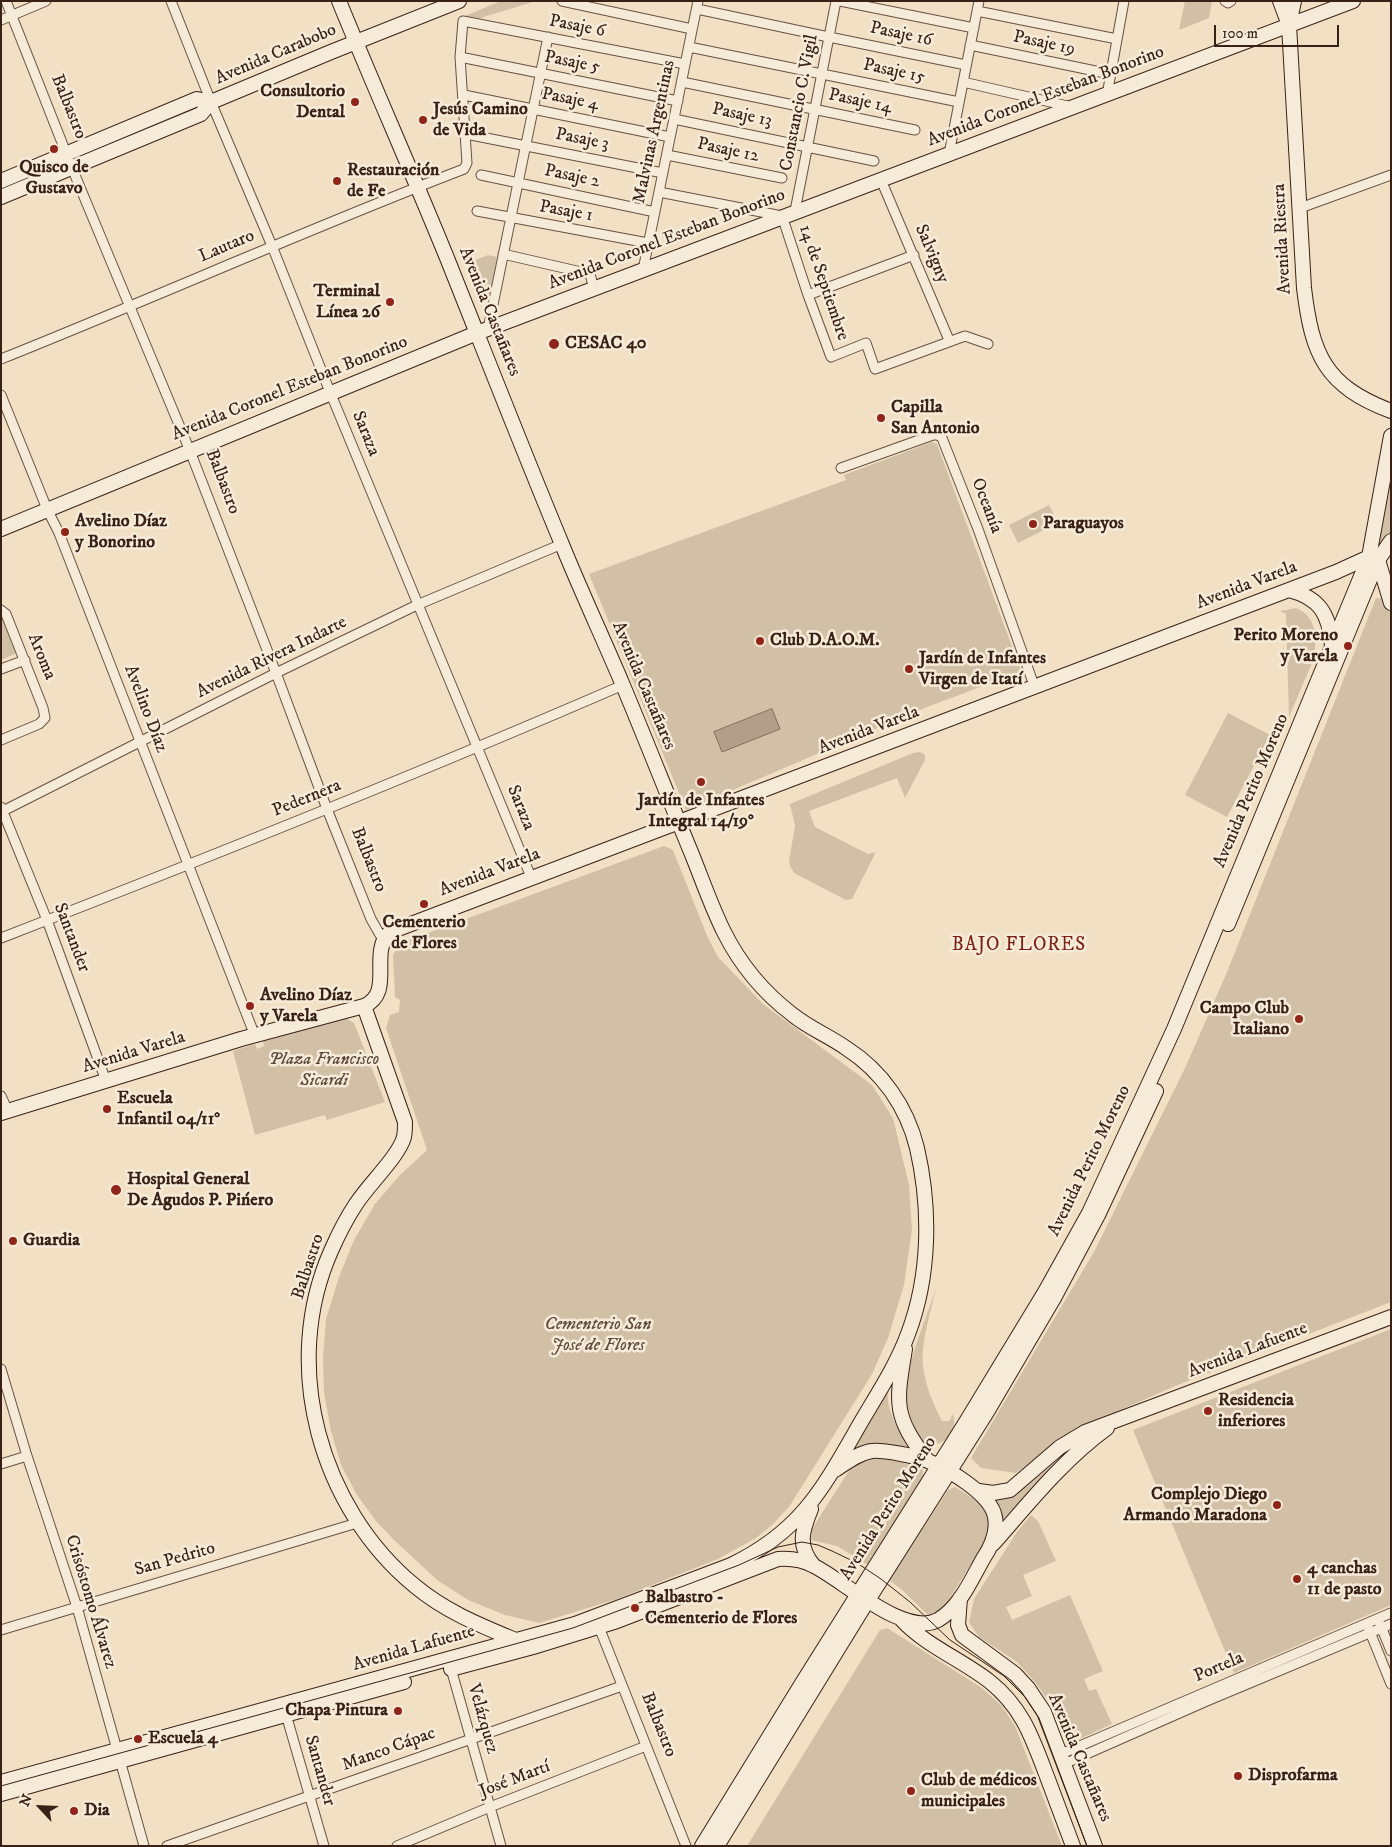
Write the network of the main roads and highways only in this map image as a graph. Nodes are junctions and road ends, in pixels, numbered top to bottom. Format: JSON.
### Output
{"nodes":[{"id":1,"x":339,"y":1,"type":"edge"},
{"id":2,"x":459,"y":1,"type":"edge"},
{"id":3,"x":1280,"y":1,"type":"edge"},
{"id":4,"x":1294,"y":1,"type":"edge"},
{"id":5,"x":1353,"y":1,"type":"edge"},
{"id":6,"x":1288,"y":25,"type":"junction"},
{"id":7,"x":355,"y":42,"type":"junction"},
{"id":8,"x":211,"y":102,"type":"junction"},
{"id":9,"x":1,"y":181,"type":"edge"},
{"id":10,"x":1,"y":197,"type":"edge"},
{"id":11,"x":482,"y":331,"type":"junction"},
{"id":12,"x":1391,"y":411,"type":"edge"},
{"id":13,"x":1391,"y":436,"type":"edge"},
{"id":14,"x":1,"y":529,"type":"edge"},
{"id":15,"x":1391,"y":541,"type":"edge"},
{"id":16,"x":1374,"y":559,"type":"junction"},
{"id":17,"x":1368,"y":586,"type":"junction"},
{"id":18,"x":1385,"y":586,"type":"junction"},
{"id":19,"x":1289,"y":590,"type":"junction"},
{"id":20,"x":1391,"y":603,"type":"edge"},
{"id":21,"x":1332,"y":648,"type":"junction"},
{"id":22,"x":679,"y":823,"type":"junction"},
{"id":23,"x":364,"y":1006,"type":"junction"},
{"id":24,"x":5,"y":1112,"type":"edge"},
{"id":25,"x":1391,"y":1317,"type":"edge"},
{"id":26,"x":906,"y":1339,"type":"junction"},
{"id":27,"x":1118,"y":1420,"type":"junction"},
{"id":28,"x":938,"y":1466,"type":"junction"},
{"id":29,"x":832,"y":1472,"type":"junction"},
{"id":30,"x":979,"y":1491,"type":"junction"},
{"id":31,"x":814,"y":1502,"type":"junction"},
{"id":32,"x":990,"y":1549,"type":"junction"},
{"id":33,"x":814,"y":1566,"type":"junction"},
{"id":34,"x":863,"y":1597,"type":"junction"},
{"id":35,"x":960,"y":1598,"type":"junction"},
{"id":36,"x":900,"y":1618,"type":"junction"},
{"id":37,"x":597,"y":1622,"type":"junction"},
{"id":38,"x":516,"y":1640,"type":"junction"},
{"id":39,"x":533,"y":1647,"type":"junction"},
{"id":40,"x":450,"y":1664,"type":"junction"},
{"id":41,"x":118,"y":1756,"type":"junction"},
{"id":42,"x":1,"y":1782,"type":"edge"},
{"id":43,"x":1,"y":1794,"type":"edge"},
{"id":44,"x":702,"y":1846,"type":"edge"},
{"id":45,"x":716,"y":1846,"type":"edge"},
{"id":46,"x":1073,"y":1846,"type":"edge"},
{"id":47,"x":1096,"y":1846,"type":"edge"}],
"edges":[{"from":1,"to":7,"type":"main road","name":"Avenida Castañares"},
{"from":2,"to":7,"type":"main road","name":"Avenida Carabobo"},
{"from":3,"to":6,"type":"main road","name":"Avenida Riestra"},
{"from":4,"to":6,"type":"main road","name":"Avenida Riestra"},
{"from":5,"to":6,"type":"main road","name":"Avenida Coronel Esteban Bonorino"},
{"from":6,"to":11,"type":"main road","name":"Avenida Coronel Esteban Bonorino"},
{"from":6,"to":12,"type":"main road","name":"Avenida Riestra"},
{"from":7,"to":8,"type":"main road","name":"Avenida Carabobo"},
{"from":7,"to":11,"type":"main road","name":"Avenida Castañares"},
{"from":8,"to":9,"type":"main road","name":"Avenida Carabobo"},
{"from":8,"to":10,"type":"main road","name":"Avenida Carabobo"},
{"from":11,"to":14,"type":"main road","name":"Avenida Coronel Esteban Bonorino"},
{"from":11,"to":22,"type":"main road","name":"Avenida Castañares"},
{"from":13,"to":16,"type":"main road","name":"Avenida Perito Moreno"},
{"from":15,"to":16,"type":"main road","name":"Avenida Perito Moreno"},
{"from":16,"to":17,"type":"main road","name":"Avenida Perito Moreno"},
{"from":16,"to":18,"type":"main road"},
{"from":16,"to":19,"type":"main road","name":"Avenida Varela"},
{"from":16,"to":21,"type":"main road","name":"Avenida Perito Moreno"},
{"from":17,"to":18,"type":"main road"},
{"from":17,"to":28,"type":"main road","name":"Avenida Perito Moreno"},
{"from":18,"to":20,"type":"main road"},
{"from":19,"to":21,"type":"main road"},
{"from":19,"to":22,"type":"main road","name":"Avenida Varela"},
{"from":21,"to":28,"type":"main road","name":"Avenida Perito Moreno"},
{"from":22,"to":23,"type":"main road","name":"Avenida Varela"},
{"from":22,"to":26,"type":"main road","name":"Avenida Castañares"},
{"from":23,"to":24,"type":"main road","name":"Avenida Varela"},
{"from":23,"to":38,"type":"main road","name":"Balbastro"},
{"from":25,"to":27,"type":"main road","name":"Avenida Lafuente"},
{"from":26,"to":28,"type":"main road","name":"Avenida Castañares"},
{"from":26,"to":29,"type":"main road","name":"Avenida Castañares"},
{"from":27,"to":30,"type":"main road","name":"Avenida Lafuente"},
{"from":27,"to":32,"type":"main road","name":"Avenida Lafuente"},
{"from":28,"to":29,"type":"main road","name":"Avenida Lafuente"},
{"from":28,"to":30,"type":"main road"},
{"from":28,"to":34,"type":"main road","name":"Avenida Perito Moreno"},
{"from":29,"to":31,"type":"main road","name":"Avenida Lafuente"},
{"from":30,"to":32,"type":"main road"},
{"from":31,"to":33,"type":"main road","name":"Avenida Lafuente"},
{"from":31,"to":37,"type":"main road","name":"Avenida Lafuente"},
{"from":32,"to":35,"type":"main road"},
{"from":33,"to":34,"type":"main road","name":"Avenida Lafuente"},
{"from":33,"to":37,"type":"main road","name":"Avenida Lafuente"},
{"from":34,"to":36,"type":"main road","name":"Avenida Lafuente"},
{"from":34,"to":44,"type":"main road","name":"Avenida Perito Moreno"},
{"from":34,"to":45,"type":"main road","name":"Avenida Perito Moreno"},
{"from":35,"to":36,"type":"main road"},
{"from":35,"to":47,"type":"main road","name":"Avenida Castañares"},
{"from":36,"to":46,"type":"main road","name":"Avenida Castañares"},
{"from":37,"to":38,"type":"main road","name":"Avenida Lafuente"},
{"from":37,"to":39,"type":"main road","name":"Avenida Lafuente"},
{"from":38,"to":39,"type":"main road","name":"Balbastro"},
{"from":38,"to":40,"type":"main road","name":"Avenida Lafuente"},
{"from":39,"to":40,"type":"main road","name":"Avenida Lafuente"},
{"from":40,"to":41,"type":"main road","name":"Avenida Lafuente"},
{"from":41,"to":42,"type":"main road","name":"Avenida Lafuente"},
{"from":41,"to":43,"type":"main road","name":"Avenida Lafuente"}]}
